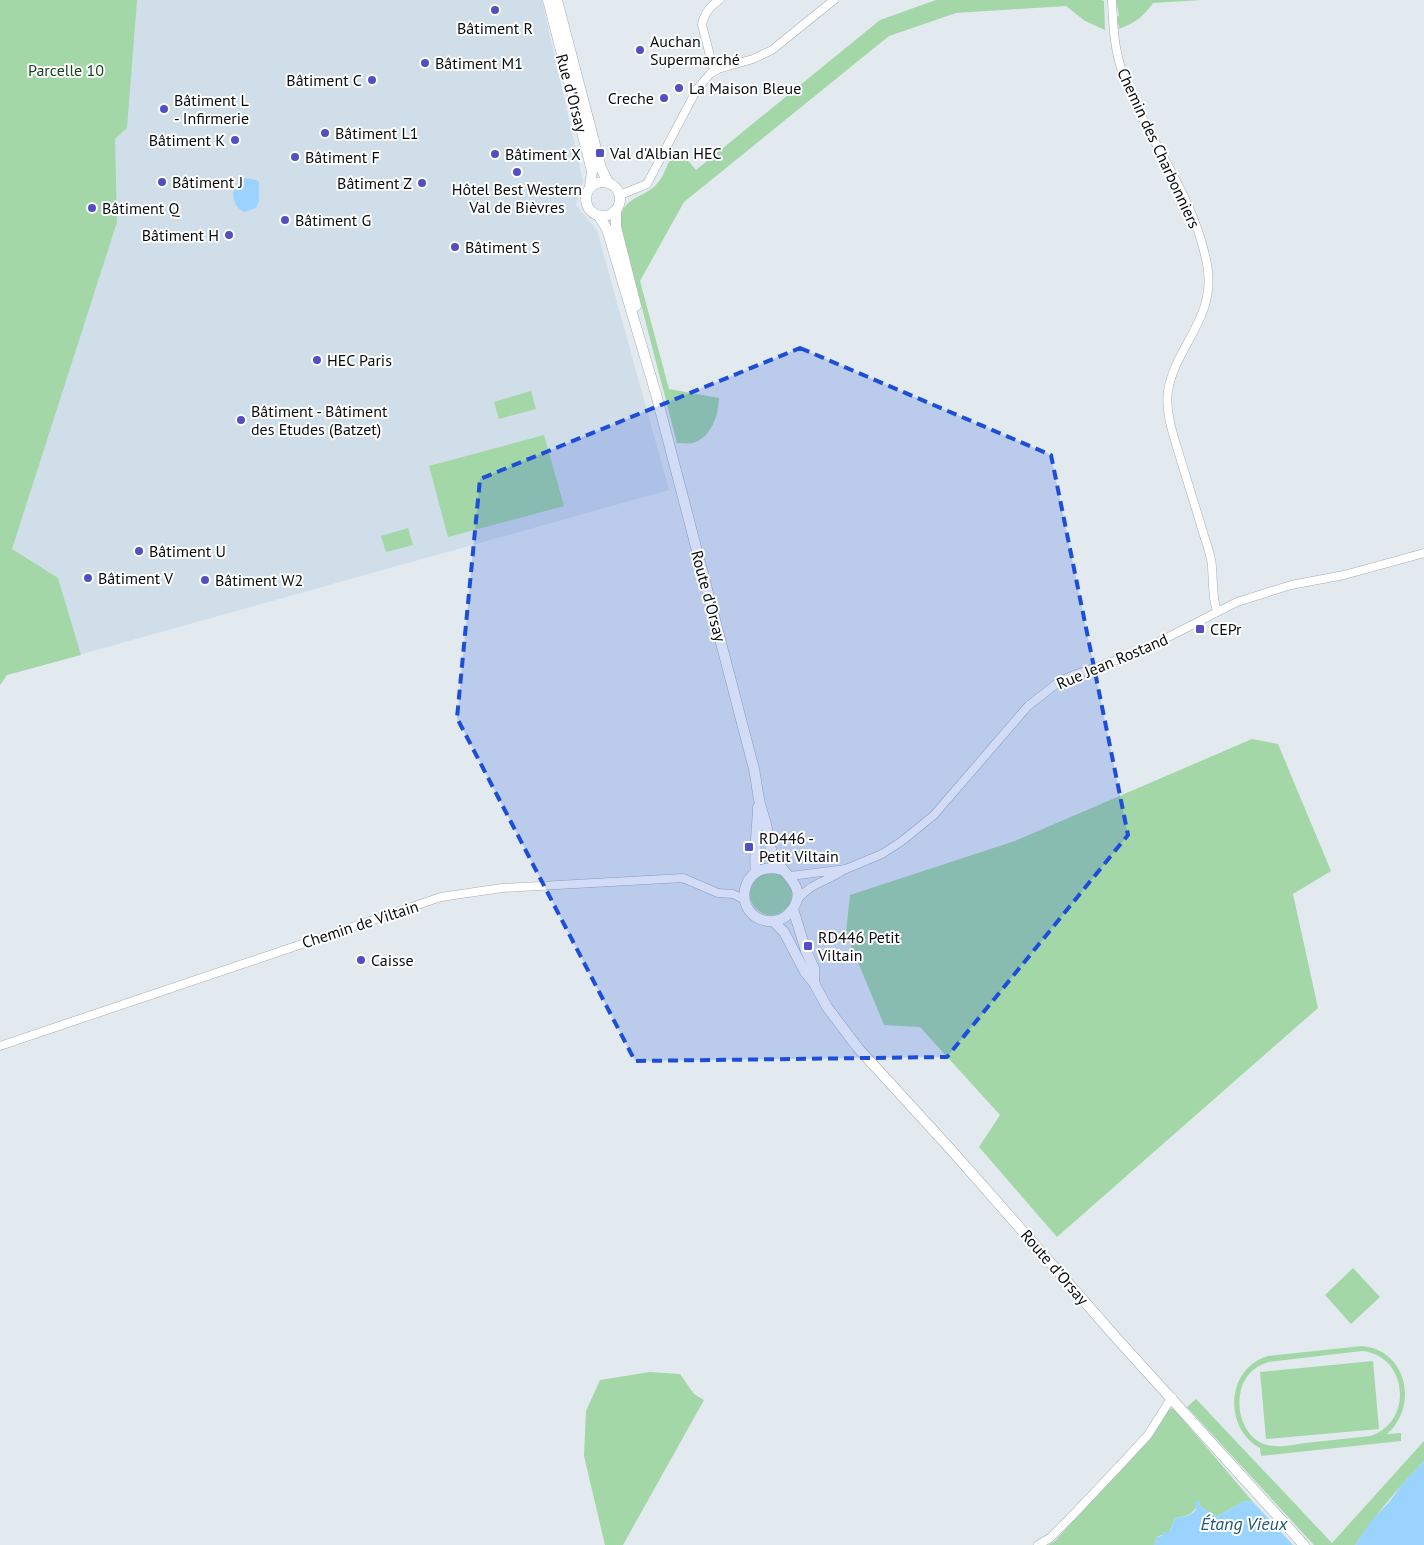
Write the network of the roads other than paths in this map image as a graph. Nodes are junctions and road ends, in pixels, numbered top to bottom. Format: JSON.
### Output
{"nodes":[{"id":1,"x":548,"y":0,"type":"edge"},
{"id":2,"x":557,"y":0,"type":"edge"},
{"id":3,"x":719,"y":0,"type":"edge"},
{"id":4,"x":834,"y":0,"type":"edge"},
{"id":5,"x":1112,"y":0,"type":"edge"},
{"id":6,"x":714,"y":71,"type":"junction"},
{"id":7,"x":608,"y":182,"type":"junction"},
{"id":8,"x":590,"y":187,"type":"junction"},
{"id":9,"x":620,"y":196,"type":"junction"},
{"id":10,"x":616,"y":210,"type":"junction"},
{"id":11,"x":598,"y":215,"type":"junction"},
{"id":12,"x":656,"y":394,"type":"junction"},
{"id":13,"x":1424,"y":553,"type":"edge"},
{"id":14,"x":1217,"y":611,"type":"junction"},
{"id":15,"x":759,"y":799,"type":"junction"},
{"id":16,"x":846,"y":868,"type":"junction"},
{"id":17,"x":756,"y":872,"type":"junction"},
{"id":18,"x":786,"y":873,"type":"junction"},
{"id":19,"x":745,"y":887,"type":"junction"},
{"id":20,"x":733,"y":894,"type":"junction"},
{"id":21,"x":744,"y":900,"type":"junction"},
{"id":22,"x":795,"y":904,"type":"junction"},
{"id":23,"x":773,"y":921,"type":"junction"},
{"id":24,"x":814,"y":983,"type":"junction"},
{"id":25,"x":0,"y":1046,"type":"edge"},
{"id":26,"x":1172,"y":1397,"type":"junction"},
{"id":27,"x":1038,"y":1545,"type":"edge"},
{"id":28,"x":1304,"y":1545,"type":"edge"}],
"edges":[{"from":1,"to":8,"type":"main road","name":"Rue d'Orsay"},
{"from":2,"to":7,"type":"main road","name":"Rue d'Orsay"},
{"from":3,"to":6,"type":"street"},
{"from":4,"to":6,"type":"street"},
{"from":5,"to":14,"type":"street","name":"Chemin des Charbonniers"},
{"from":6,"to":9,"type":"street"},
{"from":7,"to":8,"type":"main road"},
{"from":7,"to":9,"type":"main road"},
{"from":8,"to":11,"type":"main road"},
{"from":9,"to":10,"type":"main road"},
{"from":10,"to":11,"type":"main road"},
{"from":10,"to":12,"type":"main road","name":"Route d'Orsay"},
{"from":11,"to":12,"type":"main road","name":"Route d'Orsay"},
{"from":12,"to":15,"type":"main road","name":"Route d'Orsay"},
{"from":13,"to":14,"type":"street","name":"Rue Jean Rostand"},
{"from":14,"to":16,"type":"street","name":"Rue Jean Rostand"},
{"from":15,"to":17,"type":"main road","name":"Route d'Orsay"},
{"from":15,"to":18,"type":"main road","name":"Route d'Orsay"},
{"from":16,"to":18,"type":"street","name":"Rue Jean Rostand"},
{"from":16,"to":22,"type":"street","name":"Rue Jean Rostand"},
{"from":17,"to":18,"type":"main road"},
{"from":17,"to":19,"type":"main road"},
{"from":18,"to":22,"type":"main road"},
{"from":19,"to":20,"type":"street"},
{"from":19,"to":21,"type":"main road"},
{"from":20,"to":21,"type":"street","name":"Chemin de Viltain"},
{"from":20,"to":25,"type":"street","name":"Chemin de Viltain"},
{"from":21,"to":23,"type":"main road"},
{"from":22,"to":23,"type":"main road"},
{"from":22,"to":24,"type":"main road","name":"Route d'Orsay"},
{"from":23,"to":24,"type":"main road","name":"Route d'Orsay"},
{"from":24,"to":26,"type":"main road","name":"Route d'Orsay"},
{"from":26,"to":27,"type":"street"},
{"from":26,"to":28,"type":"main road","name":"Route d'Orsay"}]}
